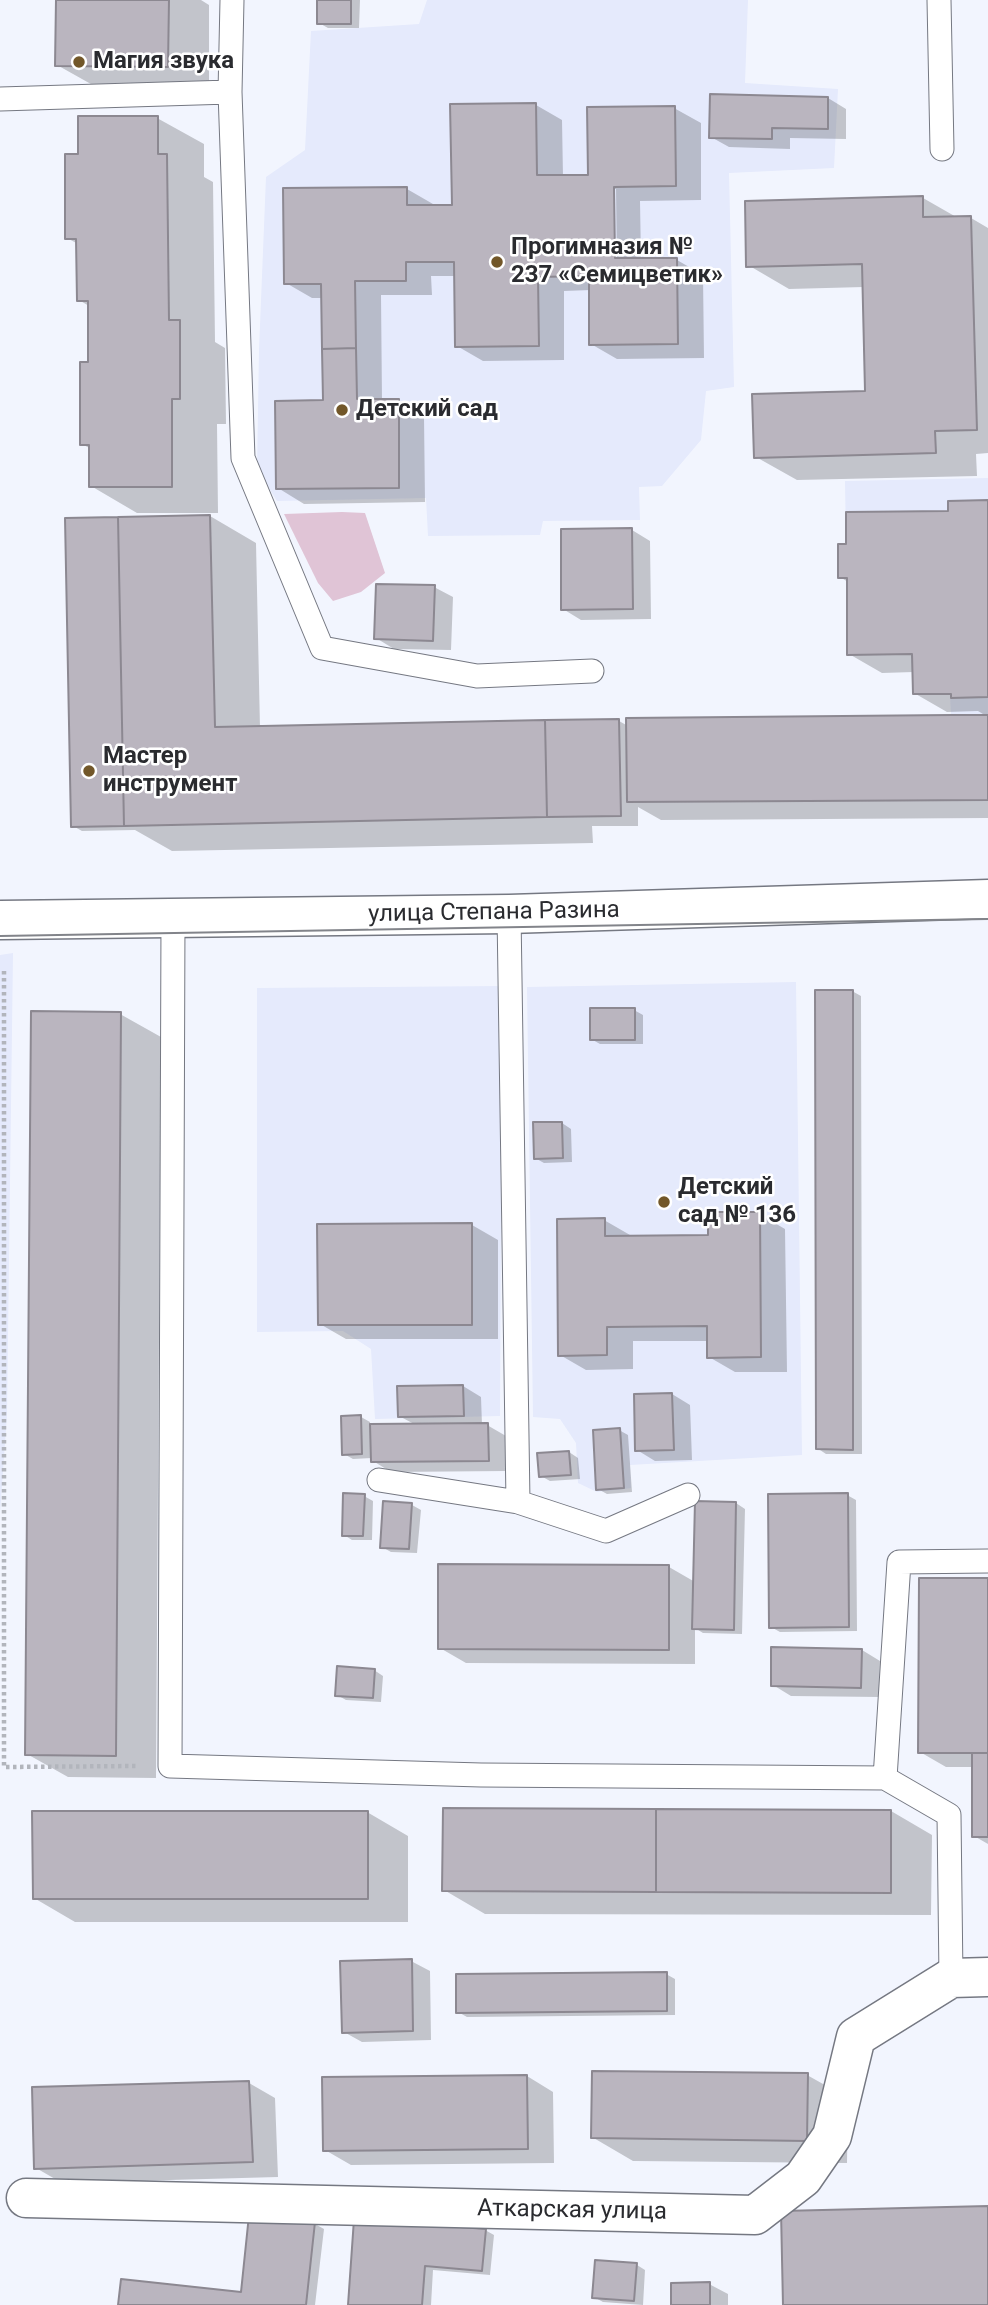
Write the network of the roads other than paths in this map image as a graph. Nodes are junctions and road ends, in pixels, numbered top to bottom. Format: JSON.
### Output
{"nodes":[{"id":1,"x":232,"y":0,"type":"edge"},
{"id":2,"x":939,"y":0,"type":"edge"},
{"id":3,"x":230,"y":92,"type":"junction"},
{"id":4,"x":0,"y":99,"type":"edge"},
{"id":5,"x":942,"y":149,"type":"dead end"},
{"id":6,"x":592,"y":671,"type":"dead end"},
{"id":7,"x":988,"y":899,"type":"edge"},
{"id":8,"x":509,"y":914,"type":"junction"},
{"id":9,"x":173,"y":919,"type":"junction"},
{"id":10,"x":0,"y":920,"type":"edge"},
{"id":11,"x":379,"y":1480,"type":"dead end"},
{"id":12,"x":688,"y":1495,"type":"dead end"},
{"id":13,"x":518,"y":1502,"type":"junction"},
{"id":14,"x":988,"y":1561,"type":"edge"},
{"id":15,"x":885,"y":1778,"type":"junction"},
{"id":16,"x":988,"y":1977,"type":"edge"},
{"id":17,"x":951,"y":1978,"type":"junction"},
{"id":18,"x":26,"y":2198,"type":"dead end"}],
"edges":[{"from":1,"to":3,"type":"lane"},
{"from":2,"to":5,"type":"lane"},
{"from":3,"to":4,"type":"lane"},
{"from":3,"to":6,"type":"lane"},
{"from":7,"to":8,"type":"street","name":"улица Степана Разина"},
{"from":8,"to":9,"type":"street","name":"улица Степана Разина"},
{"from":8,"to":13,"type":"lane"},
{"from":9,"to":10,"type":"street","name":"улица Степана Разина"},
{"from":9,"to":15,"type":"lane"},
{"from":11,"to":13,"type":"lane"},
{"from":12,"to":13,"type":"lane"},
{"from":14,"to":15,"type":"lane"},
{"from":15,"to":17,"type":"lane"},
{"from":16,"to":17,"type":"street"},
{"from":17,"to":18,"type":"street","name":"Аткарская улица"}]}
